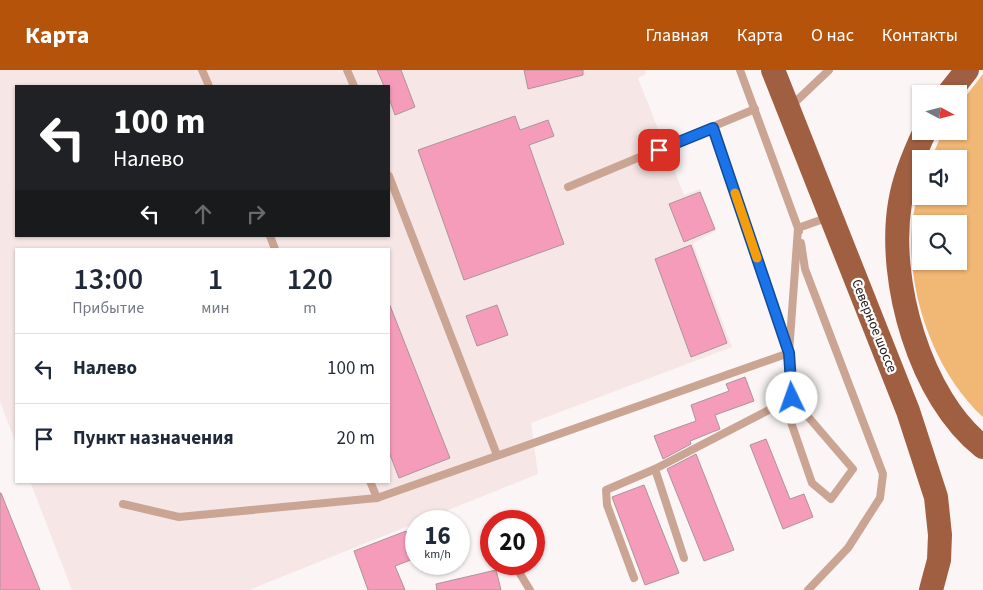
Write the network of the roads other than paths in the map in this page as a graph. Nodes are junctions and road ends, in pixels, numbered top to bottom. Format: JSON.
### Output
{"nodes":[{"id":1,"x":202,"y":70,"type":"edge"},
{"id":2,"x":347,"y":70,"type":"edge"},
{"id":3,"x":740,"y":70,"type":"edge"},
{"id":4,"x":773,"y":70,"type":"edge"},
{"id":5,"x":829,"y":70,"type":"edge"},
{"id":6,"x":967,"y":70,"type":"edge"},
{"id":7,"x":209,"y":85,"type":"edge"},
{"id":8,"x":354,"y":85,"type":"edge"},
{"id":9,"x":955,"y":85,"type":"edge"},
{"id":10,"x":755,"y":109,"type":"junction"},
{"id":11,"x":788,"y":109,"type":"junction"},
{"id":12,"x":713,"y":128,"type":"junction"},
{"id":13,"x":921,"y":140,"type":"edge"},
{"id":14,"x":390,"y":179,"type":"edge"},
{"id":15,"x":568,"y":187,"type":"dead end"},
{"id":16,"x":831,"y":216,"type":"junction"},
{"id":17,"x":798,"y":228,"type":"junction"},
{"id":18,"x":789,"y":353,"type":"junction"},
{"id":19,"x":792,"y":398,"type":"junction"},
{"id":20,"x":784,"y":402,"type":"junction"},
{"id":21,"x":983,"y":447,"type":"edge"},
{"id":22,"x":497,"y":455,"type":"junction"},
{"id":23,"x":655,"y":469,"type":"junction"},
{"id":24,"x":371,"y":483,"type":"edge"},
{"id":25,"x":377,"y":498,"type":"junction"},
{"id":26,"x":122,"y":504,"type":"dead end"},
{"id":27,"x":684,"y":558,"type":"dead end"},
{"id":28,"x":521,"y":575,"type":"edge"},
{"id":29,"x":634,"y":578,"type":"dead end"},
{"id":30,"x":530,"y":590,"type":"edge"},
{"id":31,"x":808,"y":590,"type":"edge"},
{"id":32,"x":931,"y":590,"type":"edge"}],
"edges":[{"from":1,"to":7,"type":"lane"},
{"from":2,"to":8,"type":"lane"},
{"from":3,"to":10,"type":"lane"},
{"from":4,"to":11,"type":"main road","name":"Северное шоссе"},
{"from":5,"to":11,"type":"lane"},
{"from":6,"to":9,"type":"main road"},
{"from":10,"to":12,"type":"lane"},
{"from":10,"to":17,"type":"lane"},
{"from":11,"to":16,"type":"main road","name":"Северное шоссе"},
{"from":12,"to":15,"type":"lane"},
{"from":12,"to":18,"type":"lane"},
{"from":13,"to":21,"type":"main road"},
{"from":14,"to":22,"type":"lane"},
{"from":16,"to":17,"type":"lane"},
{"from":16,"to":32,"type":"main road","name":"Северное шоссе"},
{"from":17,"to":18,"type":"lane"},
{"from":17,"to":31,"type":"lane"},
{"from":18,"to":19,"type":"lane"},
{"from":18,"to":22,"type":"lane"},
{"from":19,"to":20,"type":"lane"},
{"from":19,"to":20,"type":"lane"},
{"from":20,"to":23,"type":"lane"},
{"from":22,"to":25,"type":"lane"},
{"from":23,"to":27,"type":"lane"},
{"from":23,"to":29,"type":"lane"},
{"from":24,"to":25,"type":"lane"},
{"from":25,"to":26,"type":"lane"},
{"from":28,"to":30,"type":"lane"}]}
